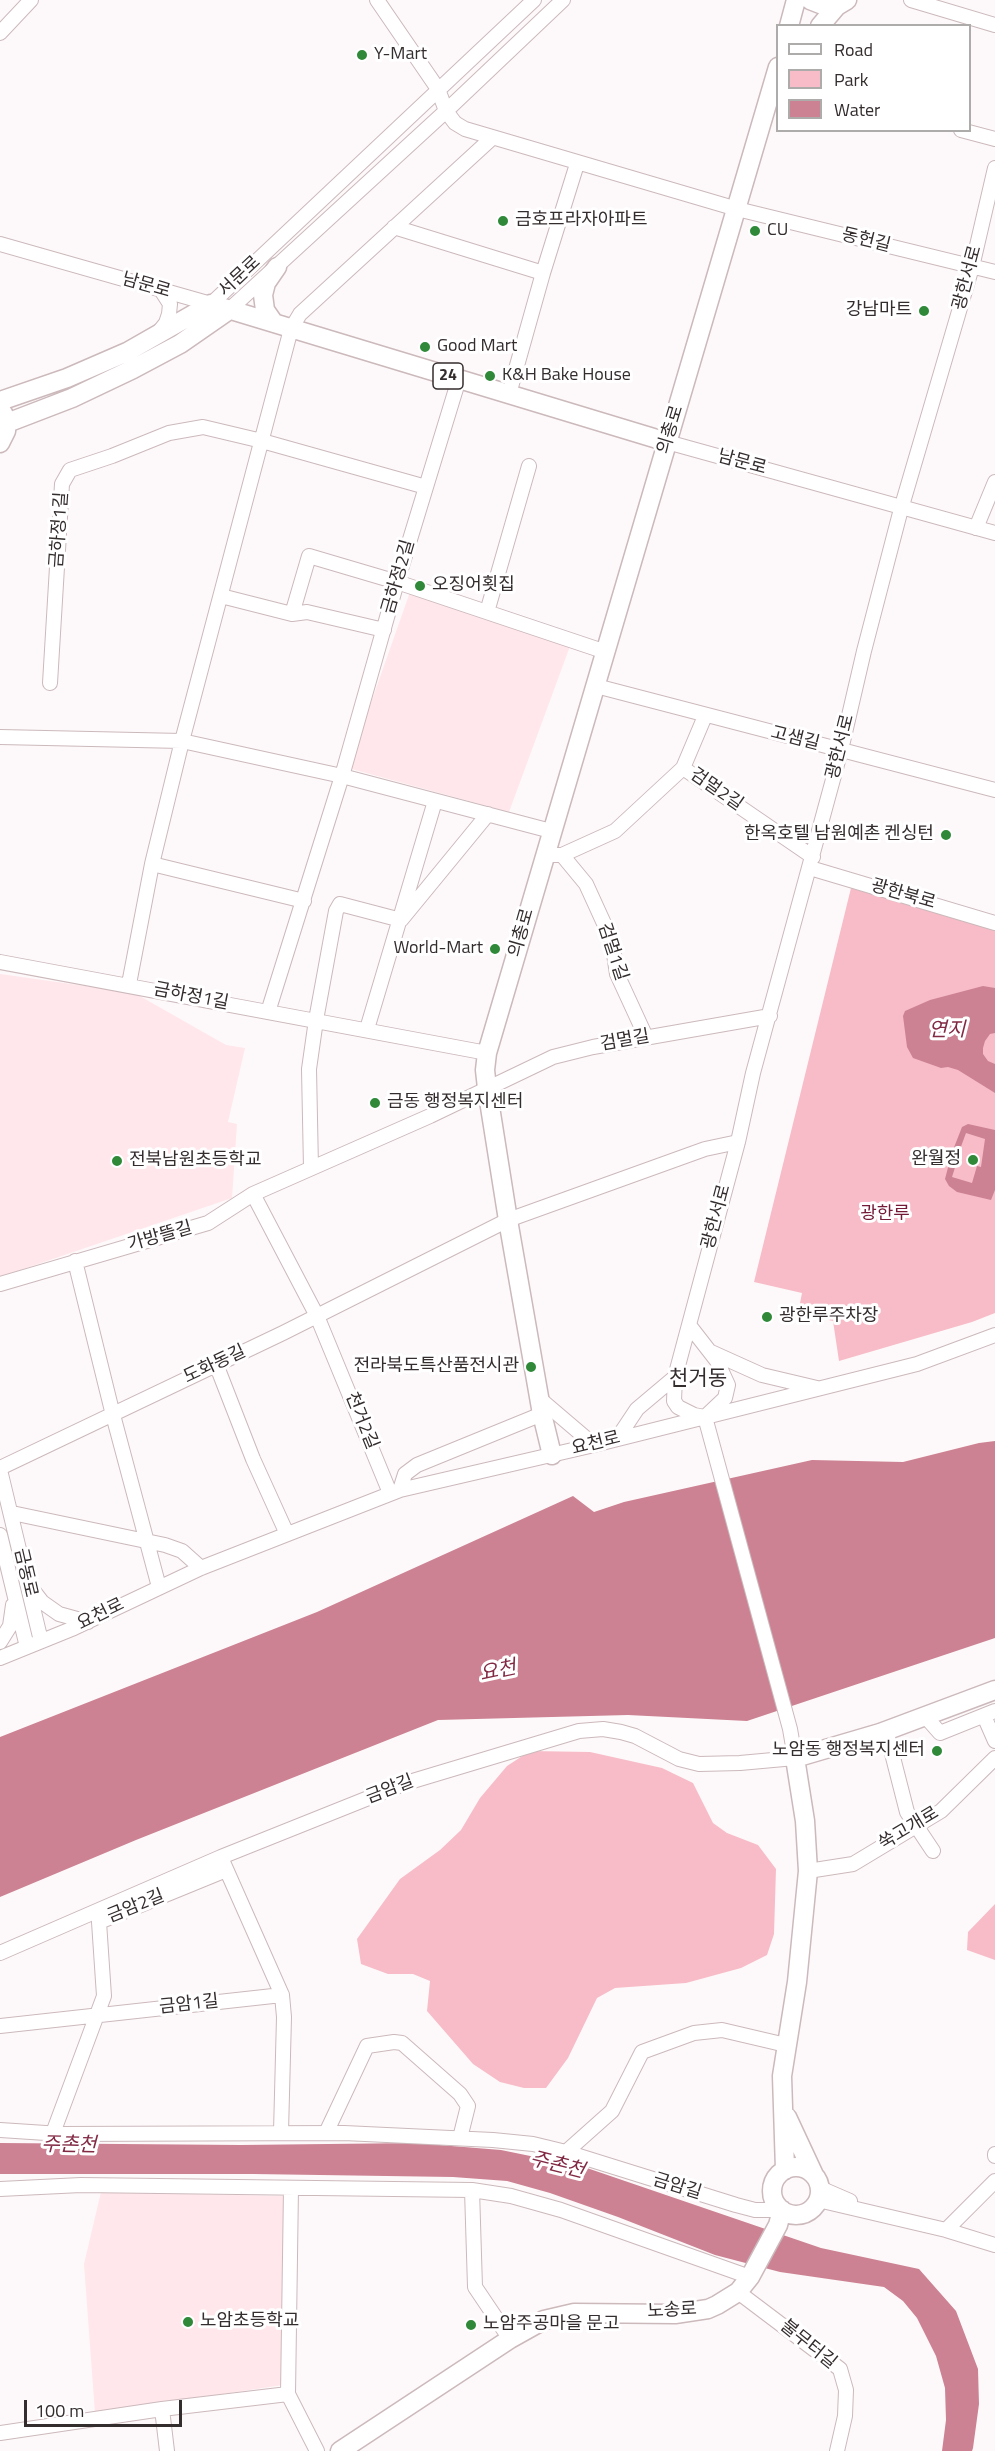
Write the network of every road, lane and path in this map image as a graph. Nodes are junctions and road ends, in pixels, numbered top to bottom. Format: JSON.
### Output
{"nodes":[{"id":1,"x":31,"y":0,"type":"edge"},
{"id":2,"x":376,"y":0,"type":"edge"},
{"id":3,"x":534,"y":0,"type":"edge"},
{"id":4,"x":562,"y":0,"type":"edge"},
{"id":5,"x":796,"y":0,"type":"edge"},
{"id":6,"x":810,"y":0,"type":"edge"},
{"id":7,"x":915,"y":0,"type":"edge"},
{"id":8,"x":842,"y":3,"type":"edge"},
{"id":9,"x":790,"y":24,"type":"edge"},
{"id":10,"x":822,"y":24,"type":"edge"},
{"id":11,"x":995,"y":25,"type":"edge"},
{"id":12,"x":0,"y":33,"type":"edge"},
{"id":13,"x":776,"y":77,"type":"edge"},
{"id":14,"x":438,"y":89,"type":"junction"},
{"id":15,"x":446,"y":111,"type":"junction"},
{"id":16,"x":969,"y":132,"type":"edge"},
{"id":17,"x":492,"y":138,"type":"junction"},
{"id":18,"x":995,"y":139,"type":"edge"},
{"id":19,"x":577,"y":164,"type":"junction"},
{"id":20,"x":995,"y":169,"type":"edge"},
{"id":21,"x":737,"y":209,"type":"junction"},
{"id":22,"x":394,"y":227,"type":"junction"},
{"id":23,"x":0,"y":244,"type":"edge"},
{"id":24,"x":277,"y":267,"type":"junction"},
{"id":25,"x":972,"y":267,"type":"junction"},
{"id":26,"x":995,"y":272,"type":"edge"},
{"id":27,"x":543,"y":273,"type":"junction"},
{"id":28,"x":161,"y":290,"type":"junction"},
{"id":29,"x":211,"y":304,"type":"junction"},
{"id":30,"x":229,"y":310,"type":"junction"},
{"id":31,"x":274,"y":323,"type":"junction"},
{"id":32,"x":291,"y":329,"type":"junction"},
{"id":33,"x":156,"y":336,"type":"junction"},
{"id":34,"x":459,"y":380,"type":"junction"},
{"id":35,"x":509,"y":394,"type":"junction"},
{"id":36,"x":0,"y":401,"type":"edge"},
{"id":37,"x":3,"y":416,"type":"edge"},
{"id":38,"x":262,"y":441,"type":"junction"},
{"id":39,"x":667,"y":442,"type":"junction"},
{"id":40,"x":0,"y":443,"type":"edge"},
{"id":41,"x":529,"y":466,"type":"dead end"},
{"id":42,"x":995,"y":482,"type":"edge"},
{"id":43,"x":426,"y":487,"type":"junction"},
{"id":44,"x":901,"y":509,"type":"junction"},
{"id":45,"x":976,"y":528,"type":"junction"},
{"id":46,"x":995,"y":533,"type":"edge"},
{"id":47,"x":397,"y":582,"type":"junction"},
{"id":48,"x":221,"y":596,"type":"junction"},
{"id":49,"x":487,"y":612,"type":"junction"},
{"id":50,"x":292,"y":614,"type":"junction"},
{"id":51,"x":384,"y":630,"type":"junction"},
{"id":52,"x":606,"y":652,"type":"junction"},
{"id":53,"x":50,"y":683,"type":"dead end"},
{"id":54,"x":596,"y":686,"type":"junction"},
{"id":55,"x":705,"y":716,"type":"junction"},
{"id":56,"x":0,"y":737,"type":"edge"},
{"id":57,"x":182,"y":741,"type":"junction"},
{"id":58,"x":841,"y":750,"type":"junction"},
{"id":59,"x":683,"y":768,"type":"junction"},
{"id":60,"x":342,"y":776,"type":"junction"},
{"id":61,"x":995,"y":790,"type":"edge"},
{"id":62,"x":435,"y":801,"type":"junction"},
{"id":63,"x":488,"y":814,"type":"junction"},
{"id":64,"x":551,"y":831,"type":"junction"},
{"id":65,"x":554,"y":855,"type":"junction"},
{"id":66,"x":812,"y":863,"type":"junction"},
{"id":67,"x":152,"y":864,"type":"junction"},
{"id":68,"x":304,"y":901,"type":"junction"},
{"id":69,"x":401,"y":920,"type":"junction"},
{"id":70,"x":995,"y":922,"type":"edge"},
{"id":71,"x":0,"y":962,"type":"edge"},
{"id":72,"x":129,"y":984,"type":"junction"},
{"id":73,"x":268,"y":1012,"type":"junction"},
{"id":74,"x":770,"y":1016,"type":"junction"},
{"id":75,"x":316,"y":1020,"type":"junction"},
{"id":76,"x":367,"y":1029,"type":"junction"},
{"id":77,"x":646,"y":1037,"type":"junction"},
{"id":78,"x":487,"y":1053,"type":"junction"},
{"id":79,"x":487,"y":1088,"type":"junction"},
{"id":80,"x":738,"y":1142,"type":"junction"},
{"id":81,"x":311,"y":1168,"type":"junction"},
{"id":82,"x":253,"y":1194,"type":"junction"},
{"id":83,"x":508,"y":1220,"type":"junction"},
{"id":84,"x":75,"y":1261,"type":"junction"},
{"id":85,"x":0,"y":1284,"type":"edge"},
{"id":86,"x":317,"y":1316,"type":"junction"},
{"id":87,"x":689,"y":1325,"type":"junction"},
{"id":88,"x":995,"y":1335,"type":"edge"},
{"id":89,"x":711,"y":1352,"type":"junction"},
{"id":90,"x":216,"y":1364,"type":"junction"},
{"id":91,"x":675,"y":1377,"type":"junction"},
{"id":92,"x":819,"y":1388,"type":"junction"},
{"id":93,"x":541,"y":1407,"type":"junction"},
{"id":94,"x":112,"y":1415,"type":"junction"},
{"id":95,"x":705,"y":1417,"type":"junction"},
{"id":96,"x":617,"y":1439,"type":"junction"},
{"id":97,"x":594,"y":1445,"type":"junction"},
{"id":98,"x":552,"y":1455,"type":"junction"},
{"id":99,"x":0,"y":1469,"type":"edge"},
{"id":100,"x":395,"y":1491,"type":"junction"},
{"id":101,"x":12,"y":1513,"type":"junction"},
{"id":102,"x":287,"y":1533,"type":"junction"},
{"id":103,"x":0,"y":1534,"type":"edge"},
{"id":104,"x":148,"y":1541,"type":"junction"},
{"id":105,"x":201,"y":1568,"type":"junction"},
{"id":106,"x":28,"y":1584,"type":"junction"},
{"id":107,"x":13,"y":1587,"type":"junction"},
{"id":108,"x":159,"y":1587,"type":"junction"},
{"id":109,"x":88,"y":1622,"type":"junction"},
{"id":110,"x":41,"y":1641,"type":"junction"},
{"id":111,"x":0,"y":1642,"type":"edge"},
{"id":112,"x":27,"y":1647,"type":"junction"},
{"id":113,"x":0,"y":1658,"type":"edge"},
{"id":114,"x":995,"y":1690,"type":"edge"},
{"id":115,"x":990,"y":1714,"type":"edge"},
{"id":116,"x":926,"y":1716,"type":"junction"},
{"id":117,"x":886,"y":1730,"type":"junction"},
{"id":118,"x":995,"y":1741,"type":"edge"},
{"id":119,"x":795,"y":1758,"type":"junction"},
{"id":120,"x":995,"y":1758,"type":"edge"},
{"id":121,"x":915,"y":1825,"type":"junction"},
{"id":122,"x":933,"y":1851,"type":"dead end"},
{"id":123,"x":224,"y":1864,"type":"junction"},
{"id":124,"x":808,"y":1871,"type":"junction"},
{"id":125,"x":0,"y":1953,"type":"edge"},
{"id":126,"x":282,"y":1995,"type":"junction"},
{"id":127,"x":97,"y":2015,"type":"junction"},
{"id":128,"x":0,"y":2026,"type":"edge"},
{"id":129,"x":786,"y":2045,"type":"junction"},
{"id":130,"x":783,"y":2107,"type":"junction"},
{"id":131,"x":0,"y":2130,"type":"edge"},
{"id":132,"x":281,"y":2132,"type":"junction"},
{"id":133,"x":53,"y":2133,"type":"junction"},
{"id":134,"x":326,"y":2133,"type":"junction"},
{"id":135,"x":460,"y":2138,"type":"junction"},
{"id":136,"x":566,"y":2152,"type":"junction"},
{"id":137,"x":785,"y":2170,"type":"junction"},
{"id":138,"x":995,"y":2181,"type":"edge"},
{"id":139,"x":291,"y":2188,"type":"junction"},
{"id":140,"x":817,"y":2188,"type":"junction"},
{"id":141,"x":0,"y":2190,"type":"edge"},
{"id":142,"x":472,"y":2190,"type":"junction"},
{"id":143,"x":780,"y":2218,"type":"junction"},
{"id":144,"x":946,"y":2230,"type":"junction"},
{"id":145,"x":995,"y":2245,"type":"edge"},
{"id":146,"x":751,"y":2275,"type":"junction"},
{"id":147,"x":738,"y":2292,"type":"junction"},
{"id":148,"x":510,"y":2339,"type":"junction"},
{"id":149,"x":288,"y":2394,"type":"junction"},
{"id":150,"x":162,"y":2409,"type":"junction"},
{"id":151,"x":0,"y":2433,"type":"edge"},
{"id":152,"x":167,"y":2451,"type":"edge"},
{"id":153,"x":317,"y":2451,"type":"edge"},
{"id":154,"x":340,"y":2451,"type":"edge"},
{"id":155,"x":837,"y":2451,"type":"edge"}],
"edges":[{"from":1,"to":12,"type":"street"},
{"from":2,"to":14,"type":"street"},
{"from":3,"to":14,"type":"street","name":"서문로"},
{"from":4,"to":15,"type":"street","name":"서문로"},
{"from":5,"to":9,"type":"main road"},
{"from":6,"to":8,"type":"main road"},
{"from":7,"to":11,"type":"street"},
{"from":8,"to":10,"type":"main road"},
{"from":13,"to":21,"type":"main road","name":"의총로"},
{"from":14,"to":15,"type":"street"},
{"from":14,"to":29,"type":"street","name":"서문로"},
{"from":15,"to":17,"type":"street"},
{"from":15,"to":24,"type":"street","name":"서문로"},
{"from":16,"to":18,"type":"street"},
{"from":17,"to":19,"type":"street"},
{"from":17,"to":22,"type":"street"},
{"from":19,"to":21,"type":"street"},
{"from":19,"to":27,"type":"street"},
{"from":20,"to":25,"type":"street","name":"광한서로"},
{"from":21,"to":25,"type":"street","name":"동헌길"},
{"from":21,"to":39,"type":"main road","name":"의총로"},
{"from":22,"to":27,"type":"street"},
{"from":22,"to":32,"type":"street"},
{"from":23,"to":28,"type":"street","name":"남문로"},
{"from":24,"to":30,"type":"street","name":"서문로"},
{"from":24,"to":31,"type":"main road"},
{"from":25,"to":26,"type":"street","name":"동헌길"},
{"from":25,"to":44,"type":"street","name":"광한서로"},
{"from":27,"to":35,"type":"street"},
{"from":28,"to":29,"type":"street","name":"남문로"},
{"from":28,"to":33,"type":"street"},
{"from":29,"to":30,"type":"main road","name":"남문로","number":"24"},
{"from":29,"to":33,"type":"main road","name":"서문로"},
{"from":30,"to":31,"type":"main road","name":"남문로","number":"24"},
{"from":30,"to":37,"type":"main road","name":"서문로"},
{"from":31,"to":32,"type":"main road","name":"남문로","number":"24"},
{"from":32,"to":34,"type":"main road","name":"남문로","number":"24"},
{"from":32,"to":38,"type":"street","name":"금하정1길"},
{"from":33,"to":36,"type":"main road","name":"서문로"},
{"from":34,"to":35,"type":"main road","name":"남문로","number":"24"},
{"from":34,"to":43,"type":"street","name":"금하정2길"},
{"from":35,"to":39,"type":"main road","name":"남문로","number":"24"},
{"from":37,"to":40,"type":"main road"},
{"from":38,"to":43,"type":"street","name":"금하정1길"},
{"from":38,"to":48,"type":"street","name":"금하정1길"},
{"from":38,"to":53,"type":"street","name":"금하정1길"},
{"from":39,"to":44,"type":"street","name":"남문로"},
{"from":39,"to":52,"type":"main road","name":"의총로"},
{"from":41,"to":49,"type":"street"},
{"from":42,"to":45,"type":"street"},
{"from":43,"to":47,"type":"street","name":"금하정2길"},
{"from":44,"to":45,"type":"street","name":"남문로"},
{"from":44,"to":58,"type":"street","name":"광한서로"},
{"from":45,"to":46,"type":"street","name":"남문로"},
{"from":47,"to":49,"type":"street"},
{"from":47,"to":50,"type":"street"},
{"from":47,"to":51,"type":"street","name":"금하정2길"},
{"from":48,"to":50,"type":"street"},
{"from":48,"to":57,"type":"street","name":"금하정1길"},
{"from":49,"to":52,"type":"street"},
{"from":50,"to":51,"type":"street"},
{"from":51,"to":60,"type":"street","name":"금하정2길"},
{"from":52,"to":54,"type":"main road","name":"의총로"},
{"from":54,"to":55,"type":"street","name":"고샘길"},
{"from":54,"to":64,"type":"main road","name":"의총로"},
{"from":55,"to":58,"type":"street","name":"고샘길"},
{"from":55,"to":59,"type":"street"},
{"from":56,"to":57,"type":"street"},
{"from":57,"to":60,"type":"street"},
{"from":57,"to":67,"type":"street","name":"금하정1길"},
{"from":58,"to":61,"type":"street","name":"고샘길"},
{"from":58,"to":66,"type":"street","name":"광한서로"},
{"from":59,"to":65,"type":"street","name":"검멀2길"},
{"from":59,"to":66,"type":"street","name":"검멀2길"},
{"from":60,"to":62,"type":"street"},
{"from":60,"to":68,"type":"street","name":"금하정2길"},
{"from":62,"to":63,"type":"street"},
{"from":62,"to":69,"type":"street"},
{"from":63,"to":64,"type":"street"},
{"from":63,"to":69,"type":"street"},
{"from":64,"to":65,"type":"main road","name":"의총로"},
{"from":65,"to":77,"type":"street","name":"검멀1길"},
{"from":65,"to":78,"type":"main road","name":"의총로"},
{"from":66,"to":70,"type":"street","name":"광한북로"},
{"from":66,"to":74,"type":"street","name":"광한서로"},
{"from":67,"to":68,"type":"street"},
{"from":67,"to":72,"type":"street","name":"금하정1길"},
{"from":68,"to":73,"type":"street","name":"금하정2길"},
{"from":69,"to":75,"type":"street"},
{"from":69,"to":76,"type":"street"},
{"from":71,"to":72,"type":"street"},
{"from":72,"to":73,"type":"street","name":"금하정1길"},
{"from":73,"to":75,"type":"street"},
{"from":74,"to":77,"type":"street","name":"검멀길"},
{"from":74,"to":80,"type":"street","name":"광한서로"},
{"from":75,"to":76,"type":"street"},
{"from":75,"to":81,"type":"street"},
{"from":76,"to":78,"type":"street"},
{"from":77,"to":79,"type":"street","name":"검멀길"},
{"from":78,"to":79,"type":"main road","name":"의총로"},
{"from":79,"to":81,"type":"street","name":"가방뜰길"},
{"from":79,"to":83,"type":"main road","name":"의총로"},
{"from":80,"to":83,"type":"street"},
{"from":80,"to":87,"type":"street","name":"광한서로"},
{"from":81,"to":82,"type":"street","name":"가방뜰길"},
{"from":82,"to":84,"type":"street","name":"가방뜰길"},
{"from":82,"to":86,"type":"street"},
{"from":83,"to":86,"type":"street","name":"도화동길"},
{"from":83,"to":93,"type":"main road","name":"의총로"},
{"from":84,"to":85,"type":"street","name":"가방뜰길"},
{"from":84,"to":94,"type":"street"},
{"from":86,"to":90,"type":"street","name":"도화동길"},
{"from":86,"to":100,"type":"street","name":"천거2길"},
{"from":87,"to":89,"type":"street"},
{"from":87,"to":91,"type":"street","name":"광한서로"},
{"from":88,"to":92,"type":"street","name":"요천로"},
{"from":89,"to":92,"type":"street"},
{"from":89,"to":95,"type":"street"},
{"from":90,"to":94,"type":"street","name":"도화동길"},
{"from":90,"to":102,"type":"street"},
{"from":91,"to":95,"type":"street","name":"광한서로"},
{"from":91,"to":96,"type":"street"},
{"from":92,"to":95,"type":"street","name":"요천로"},
{"from":93,"to":97,"type":"street"},
{"from":93,"to":98,"type":"main road","name":"의총로"},
{"from":93,"to":100,"type":"street"},
{"from":94,"to":99,"type":"street","name":"도화동길"},
{"from":94,"to":104,"type":"street"},
{"from":95,"to":96,"type":"street","name":"요천로"},
{"from":95,"to":119,"type":"street"},
{"from":96,"to":97,"type":"street","name":"요천로"},
{"from":97,"to":98,"type":"street","name":"요천로"},
{"from":98,"to":100,"type":"street","name":"요천로"},
{"from":99,"to":101,"type":"street","name":"금동로"},
{"from":100,"to":102,"type":"street","name":"요천로"},
{"from":101,"to":104,"type":"street"},
{"from":101,"to":106,"type":"street","name":"금동로"},
{"from":102,"to":105,"type":"street","name":"요천로"},
{"from":103,"to":107,"type":"street","name":"금동로"},
{"from":104,"to":105,"type":"street"},
{"from":104,"to":108,"type":"street"},
{"from":105,"to":108,"type":"street","name":"요천로"},
{"from":106,"to":109,"type":"street"},
{"from":106,"to":110,"type":"street","name":"금동로"},
{"from":107,"to":111,"type":"street"},
{"from":107,"to":112,"type":"street","name":"금동로"},
{"from":108,"to":109,"type":"street","name":"요천로"},
{"from":109,"to":110,"type":"street","name":"요천로"},
{"from":110,"to":112,"type":"street","name":"요천로"},
{"from":112,"to":113,"type":"street","name":"요천로"},
{"from":114,"to":116,"type":"main road"},
{"from":115,"to":116,"type":"street"},
{"from":115,"to":118,"type":"street"},
{"from":116,"to":117,"type":"main road"},
{"from":117,"to":119,"type":"main road"},
{"from":117,"to":121,"type":"street"},
{"from":119,"to":123,"type":"street","name":"금암길"},
{"from":119,"to":124,"type":"main road"},
{"from":120,"to":121,"type":"street","name":"쑥고개로"},
{"from":121,"to":122,"type":"street"},
{"from":121,"to":124,"type":"street","name":"쑥고개로"},
{"from":123,"to":125,"type":"street","name":"금암길"},
{"from":123,"to":126,"type":"street"},
{"from":123,"to":127,"type":"street","name":"금암2길"},
{"from":124,"to":129,"type":"main road"},
{"from":126,"to":127,"type":"street","name":"금암1길"},
{"from":126,"to":132,"type":"street"},
{"from":127,"to":128,"type":"street"},
{"from":127,"to":133,"type":"street","name":"금암2길"},
{"from":129,"to":130,"type":"main road"},
{"from":129,"to":136,"type":"street"},
{"from":130,"to":137,"type":"main road"},
{"from":130,"to":140,"type":"main road"},
{"from":131,"to":133,"type":"street","name":"금암길"},
{"from":132,"to":133,"type":"street","name":"금암길"},
{"from":132,"to":134,"type":"street","name":"금암길"},
{"from":134,"to":135,"type":"street","name":"금암길"},
{"from":134,"to":135,"type":"street"},
{"from":135,"to":136,"type":"street","name":"금암길"},
{"from":136,"to":143,"type":"street","name":"금암길"},
{"from":137,"to":140,"type":"main road"},
{"from":137,"to":143,"type":"main road"},
{"from":138,"to":144,"type":"street"},
{"from":139,"to":141,"type":"street"},
{"from":139,"to":142,"type":"street"},
{"from":139,"to":149,"type":"street"},
{"from":140,"to":143,"type":"main road"},
{"from":140,"to":144,"type":"street"},
{"from":142,"to":146,"type":"street"},
{"from":142,"to":148,"type":"street"},
{"from":143,"to":146,"type":"main road","name":"노송로"},
{"from":144,"to":145,"type":"street"},
{"from":146,"to":147,"type":"main road","name":"노송로"},
{"from":147,"to":148,"type":"main road","name":"노송로"},
{"from":147,"to":155,"type":"street","name":"불무터길"},
{"from":148,"to":154,"type":"main road","name":"노송로"},
{"from":149,"to":150,"type":"street"},
{"from":149,"to":153,"type":"street"},
{"from":150,"to":151,"type":"street"},
{"from":150,"to":152,"type":"street"}]}
